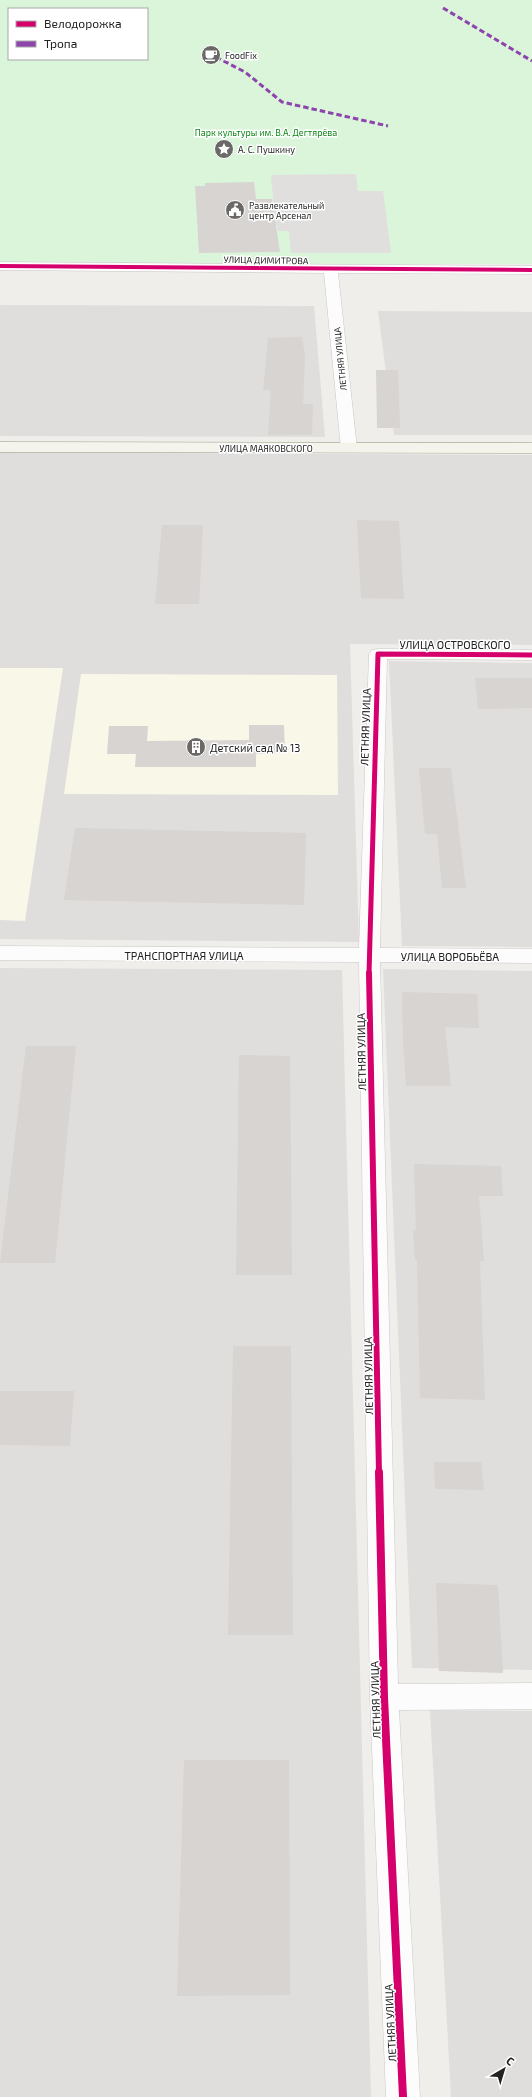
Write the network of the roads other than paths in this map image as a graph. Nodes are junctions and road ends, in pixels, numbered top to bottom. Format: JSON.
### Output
{"nodes":[{"id":1,"x":0,"y":266,"type":"edge"},
{"id":2,"x":331,"y":269,"type":"junction"},
{"id":3,"x":532,"y":270,"type":"edge"},
{"id":4,"x":0,"y":446,"type":"edge"},
{"id":5,"x":532,"y":448,"type":"edge"},
{"id":6,"x":349,"y":449,"type":"junction"},
{"id":7,"x":378,"y":654,"type":"joint"},
{"id":8,"x":532,"y":655,"type":"edge"},
{"id":9,"x":0,"y":954,"type":"edge"},
{"id":10,"x":369,"y":956,"type":"junction"},
{"id":11,"x":532,"y":956,"type":"edge"},
{"id":12,"x":532,"y":1696,"type":"edge"},
{"id":13,"x":384,"y":1697,"type":"junction"},
{"id":14,"x":403,"y":2097,"type":"edge"}],
"edges":[{"from":1,"to":2,"type":"street","name":"УЛИЦА ДИМИТРОВА"},
{"from":2,"to":3,"type":"street","name":"УЛИЦА ДИМИТРОВА"},
{"from":2,"to":6,"type":"street","name":"ЛЕТНЯЯ УЛИЦА"},
{"from":4,"to":6,"type":"street","name":"УЛИЦА МАЯКОВСКОГО"},
{"from":5,"to":6,"type":"street","name":"УЛИЦА МАЯКОВСКОГО"},
{"from":7,"to":8,"type":"street","name":"УЛИЦА ОСТРОВСКОГО"},
{"from":7,"to":10,"type":"street","name":"ЛЕТНЯЯ УЛИЦА"},
{"from":9,"to":10,"type":"street","name":"ТРАНСПОРТНАЯ УЛИЦА"},
{"from":10,"to":11,"type":"street","name":"УЛИЦА ВОРОБЬЁВА"},
{"from":10,"to":13,"type":"street","name":"ЛЕТНЯЯ УЛИЦА"},
{"from":12,"to":13,"type":"street"},
{"from":13,"to":14,"type":"street","name":"ЛЕТНЯЯ УЛИЦА"}]}
